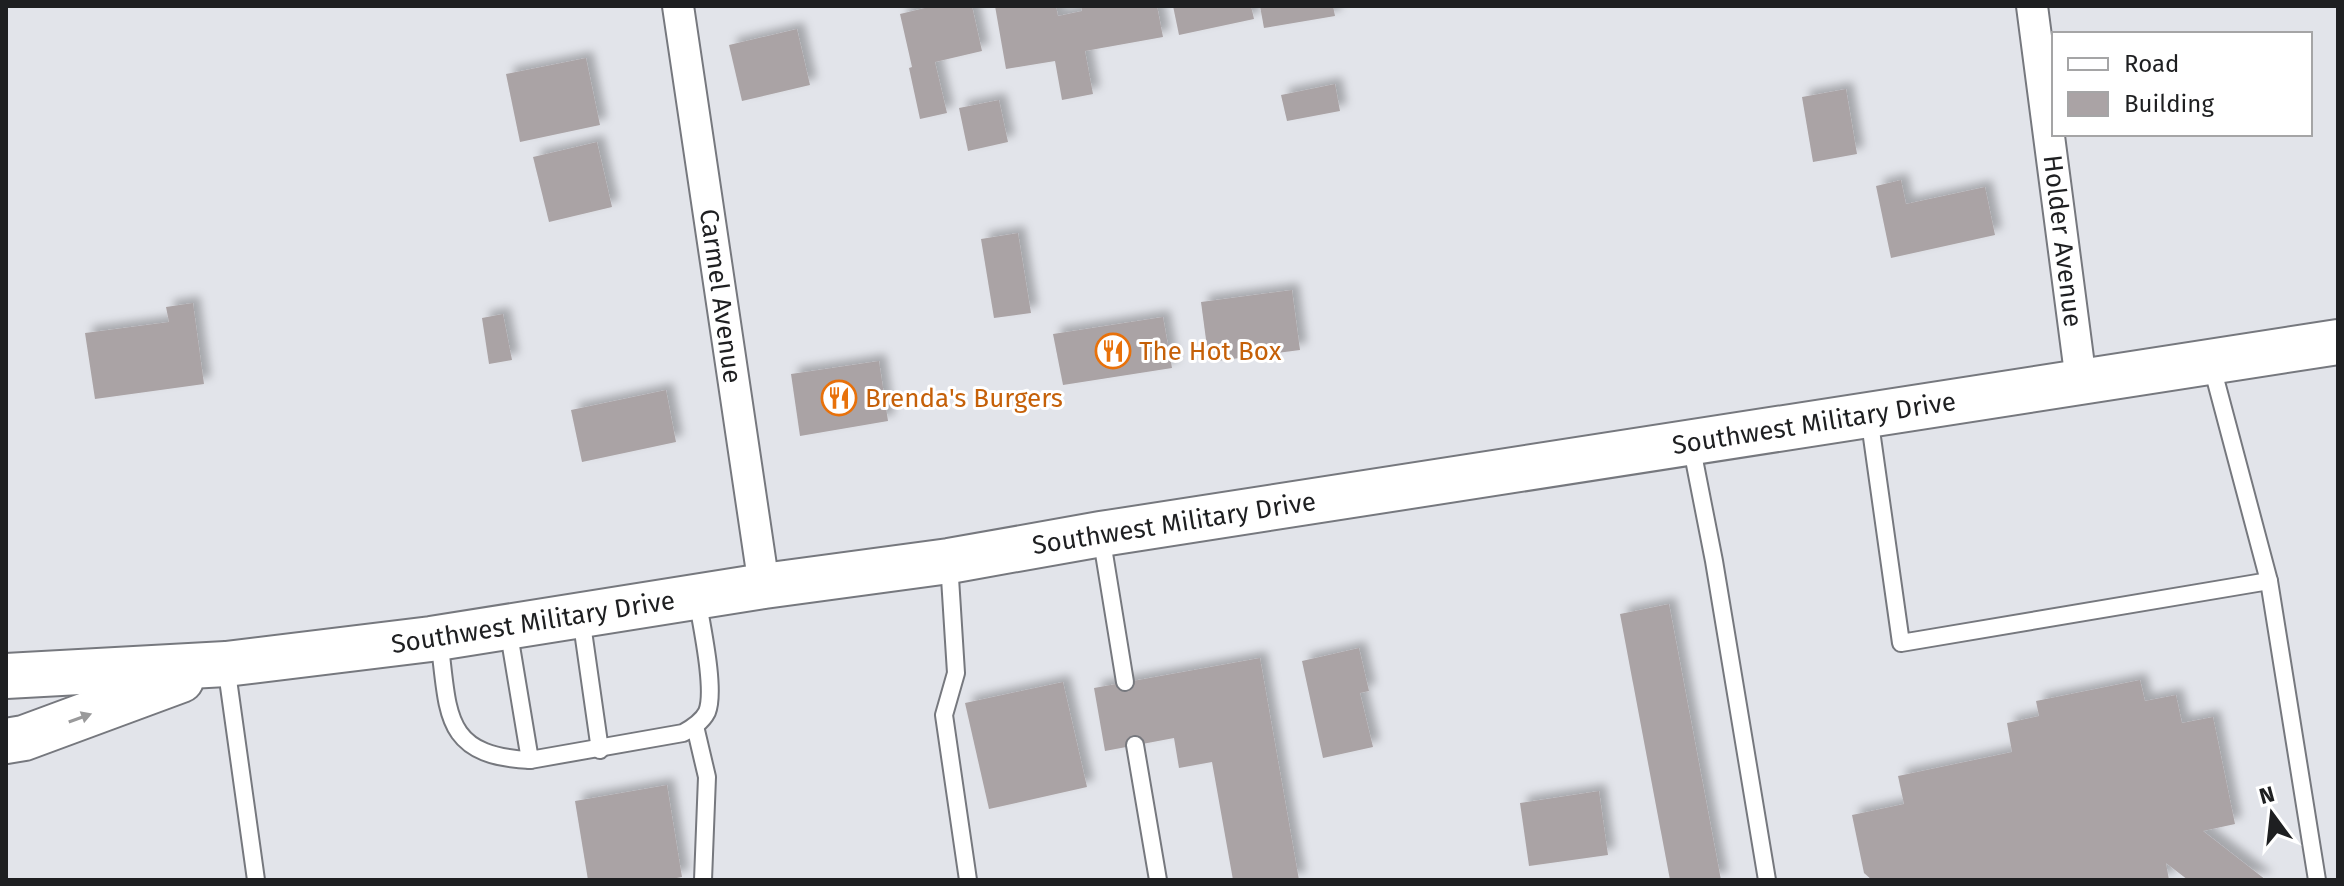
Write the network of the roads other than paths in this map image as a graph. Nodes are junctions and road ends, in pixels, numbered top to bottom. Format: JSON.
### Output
{"nodes":[{"id":1,"x":678,"y":6,"type":"edge"},
{"id":2,"x":2032,"y":6,"type":"edge"},
{"id":3,"x":2338,"y":342,"type":"edge"},
{"id":4,"x":2211,"y":362,"type":"junction"},
{"id":5,"x":2081,"y":381,"type":"junction"},
{"id":6,"x":1869,"y":414,"type":"junction"},
{"id":7,"x":1690,"y":442,"type":"junction"},
{"id":8,"x":1101,"y":534,"type":"junction"},
{"id":9,"x":949,"y":561,"type":"junction"},
{"id":10,"x":2269,"y":581,"type":"junction"},
{"id":11,"x":764,"y":586,"type":"junction"},
{"id":12,"x":697,"y":597,"type":"junction"},
{"id":13,"x":581,"y":615,"type":"junction"},
{"id":14,"x":508,"y":627,"type":"junction"},
{"id":15,"x":438,"y":638,"type":"junction"},
{"id":16,"x":226,"y":664,"type":"junction"},
{"id":17,"x":6,"y":676,"type":"edge"},
{"id":18,"x":1125,"y":682,"type":"dead end"},
{"id":19,"x":695,"y":726,"type":"junction"},
{"id":20,"x":6,"y":741,"type":"edge"},
{"id":21,"x":1135,"y":745,"type":"dead end"},
{"id":22,"x":600,"y":750,"type":"junction"},
{"id":23,"x":530,"y":760,"type":"junction"},
{"id":24,"x":256,"y":880,"type":"edge"},
{"id":25,"x":703,"y":880,"type":"edge"},
{"id":26,"x":968,"y":880,"type":"edge"},
{"id":27,"x":1158,"y":880,"type":"edge"},
{"id":28,"x":1767,"y":880,"type":"edge"},
{"id":29,"x":2317,"y":880,"type":"edge"}],
"edges":[{"from":1,"to":11,"type":"street","name":"Carmel Avenue"},
{"from":2,"to":5,"type":"street","name":"Holder Avenue"},
{"from":3,"to":4,"type":"main road","name":"Southwest Military Drive"},
{"from":4,"to":5,"type":"main road","name":"Southwest Military Drive"},
{"from":4,"to":10,"type":"lane"},
{"from":5,"to":6,"type":"main road","name":"Southwest Military Drive"},
{"from":6,"to":7,"type":"main road","name":"Southwest Military Drive"},
{"from":6,"to":10,"type":"lane"},
{"from":7,"to":8,"type":"main road","name":"Southwest Military Drive"},
{"from":7,"to":28,"type":"lane"},
{"from":8,"to":9,"type":"main road","name":"Southwest Military Drive"},
{"from":8,"to":18,"type":"lane"},
{"from":9,"to":11,"type":"main road","name":"Southwest Military Drive"},
{"from":9,"to":26,"type":"lane"},
{"from":10,"to":29,"type":"lane"},
{"from":11,"to":12,"type":"main road","name":"Southwest Military Drive"},
{"from":12,"to":13,"type":"main road","name":"Southwest Military Drive"},
{"from":12,"to":19,"type":"lane"},
{"from":13,"to":14,"type":"main road","name":"Southwest Military Drive"},
{"from":13,"to":22,"type":"lane"},
{"from":14,"to":15,"type":"main road","name":"Southwest Military Drive"},
{"from":14,"to":23,"type":"lane"},
{"from":15,"to":16,"type":"main road","name":"Southwest Military Drive"},
{"from":15,"to":23,"type":"lane"},
{"from":16,"to":17,"type":"main road","name":"Southwest Military Drive"},
{"from":20,"to":16,"type":"main road","one_way":true},
{"from":16,"to":24,"type":"lane"},
{"from":19,"to":22,"type":"lane"},
{"from":19,"to":25,"type":"lane"},
{"from":21,"to":27,"type":"lane"},
{"from":22,"to":23,"type":"lane"}]}
